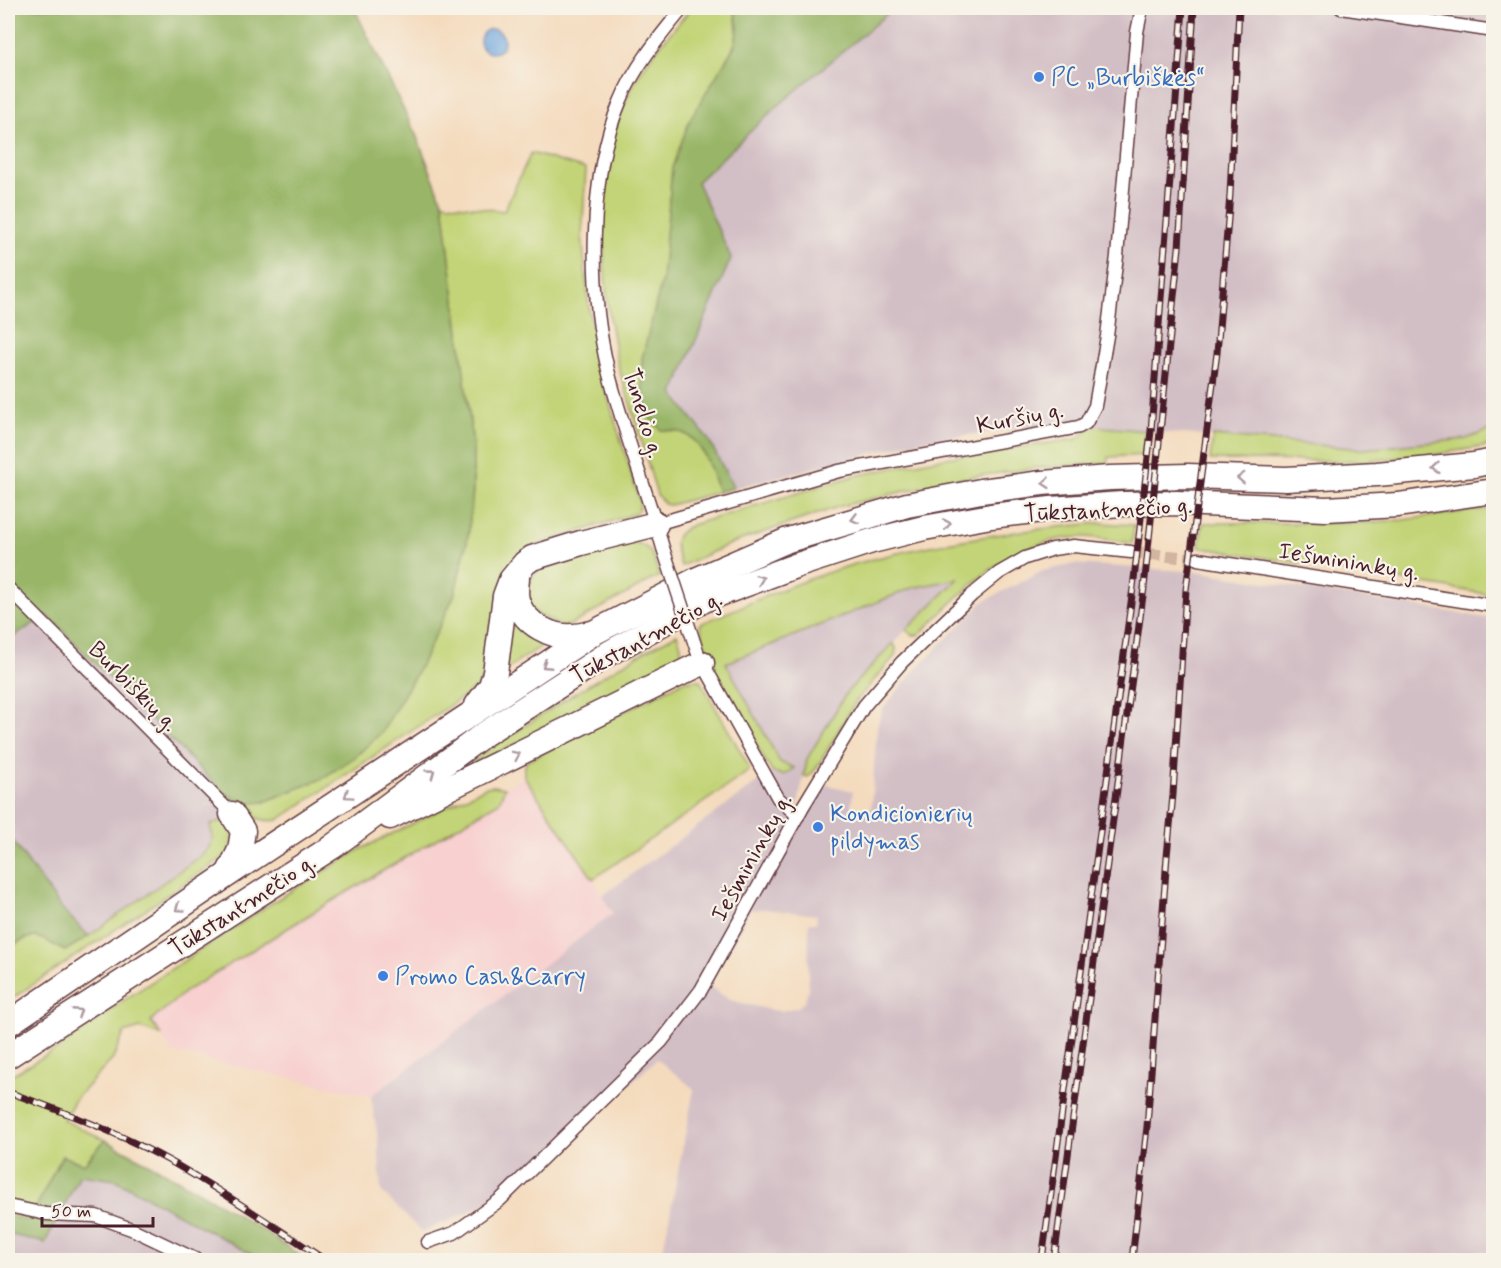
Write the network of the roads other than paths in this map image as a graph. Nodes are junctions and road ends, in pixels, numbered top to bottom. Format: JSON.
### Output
{"nodes":[{"id":1,"x":1142,"y":8,"type":"edge"},
{"id":2,"x":1341,"y":8,"type":"edge"},
{"id":3,"x":677,"y":10,"type":"edge"},
{"id":4,"x":1494,"y":31,"type":"edge"},
{"id":5,"x":1494,"y":461,"type":"edge"},
{"id":6,"x":1494,"y":491,"type":"edge"},
{"id":7,"x":656,"y":524,"type":"junction"},
{"id":8,"x":1131,"y":552,"type":"tunnel mouth"},
{"id":9,"x":1198,"y":559,"type":"tunnel mouth"},
{"id":10,"x":518,"y":571,"type":"junction"},
{"id":11,"x":8,"y":588,"type":"edge"},
{"id":12,"x":1494,"y":606,"type":"edge"},
{"id":13,"x":594,"y":632,"type":"junction"},
{"id":14,"x":700,"y":658,"type":"junction"},
{"id":15,"x":466,"y":717,"type":"junction"},
{"id":16,"x":232,"y":814,"type":"junction"},
{"id":17,"x":798,"y":816,"type":"junction"},
{"id":18,"x":296,"y":830,"type":"junction"},
{"id":19,"x":332,"y":847,"type":"junction"},
{"id":20,"x":227,"y":875,"type":"junction"},
{"id":21,"x":8,"y":1024,"type":"edge"},
{"id":22,"x":8,"y":1056,"type":"edge"},
{"id":23,"x":8,"y":1206,"type":"edge"},
{"id":24,"x":428,"y":1242,"type":"dead end"},
{"id":25,"x":197,"y":1260,"type":"edge"}],
"edges":[{"from":1,"to":7,"type":"street","name":"Kuršių g."},
{"from":2,"to":4,"type":"street"},
{"from":3,"to":7,"type":"street","name":"Tunelio g."},
{"from":5,"to":13,"type":"highway","name":"Tūkstantmečio g.","one_way":true},
{"from":19,"to":6,"type":"highway","name":"Tūkstantmečio g.","one_way":true},
{"from":7,"to":10,"type":"highway"},
{"from":7,"to":14,"type":"street","name":"Tunelio g.","bridge":true},
{"from":8,"to":17,"type":"street","name":"Iešmininkų g."},
{"from":9,"to":12,"type":"street","name":"Iešmininkų g."},
{"from":10,"to":13,"type":"highway"},
{"from":10,"to":15,"type":"highway"},
{"from":11,"to":16,"type":"street","name":"Burbiškių g."},
{"from":13,"to":15,"type":"highway","name":"Tūkstantmečio g.","one_way":true},
{"from":14,"to":17,"type":"street","name":"Tunelio g."},
{"from":19,"to":14,"type":"highway","one_way":true},
{"from":15,"to":18,"type":"highway","name":"Tūkstantmečio g.","one_way":true},
{"from":16,"to":18,"type":"highway"},
{"from":16,"to":20,"type":"highway"},
{"from":17,"to":24,"type":"street","name":"Iešmininkų g."},
{"from":18,"to":20,"type":"highway","name":"Tūkstantmečio g."},
{"from":22,"to":19,"type":"highway","name":"Tūkstantmečio g.","one_way":true},
{"from":20,"to":21,"type":"highway","name":"Tūkstantmečio g.","one_way":true},
{"from":23,"to":25,"type":"street"}]}
